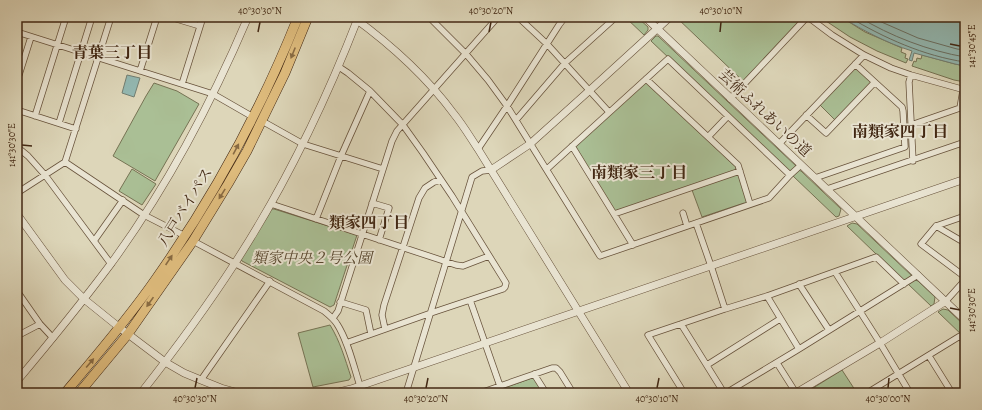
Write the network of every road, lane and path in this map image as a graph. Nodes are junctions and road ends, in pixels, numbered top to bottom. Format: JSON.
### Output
{"nodes":[{"id":1,"x":20,"y":17,"type":"edge"},
{"id":2,"x":64,"y":17,"type":"edge"},
{"id":3,"x":92,"y":17,"type":"edge"},
{"id":4,"x":111,"y":17,"type":"edge"},
{"id":5,"x":157,"y":17,"type":"edge"},
{"id":6,"x":170,"y":17,"type":"edge"},
{"id":7,"x":203,"y":17,"type":"edge"},
{"id":8,"x":248,"y":17,"type":"edge"},
{"id":9,"x":298,"y":17,"type":"edge"},
{"id":10,"x":308,"y":17,"type":"edge"},
{"id":11,"x":498,"y":17,"type":"edge"},
{"id":12,"x":518,"y":17,"type":"edge"},
{"id":13,"x":565,"y":17,"type":"edge"},
{"id":14,"x":616,"y":17,"type":"edge"},
{"id":15,"x":645,"y":17,"type":"edge"},
{"id":16,"x":670,"y":17,"type":"edge"},
{"id":17,"x":807,"y":17,"type":"edge"},
{"id":18,"x":356,"y":18,"type":"edge"},
{"id":19,"x":434,"y":18,"type":"edge"},
{"id":20,"x":17,"y":26,"type":"edge"},
{"id":21,"x":200,"y":26,"type":"junction"},
{"id":22,"x":657,"y":29,"type":"junction"},
{"id":23,"x":17,"y":32,"type":"edge"},
{"id":24,"x":31,"y":37,"type":"junction"},
{"id":25,"x":547,"y":44,"type":"junction"},
{"id":26,"x":57,"y":45,"type":"junction"},
{"id":27,"x":81,"y":53,"type":"junction"},
{"id":28,"x":466,"y":54,"type":"junction"},
{"id":29,"x":864,"y":55,"type":"junction"},
{"id":30,"x":98,"y":58,"type":"junction"},
{"id":31,"x":565,"y":63,"type":"junction"},
{"id":32,"x":855,"y":64,"type":"junction"},
{"id":33,"x":339,"y":67,"type":"junction"},
{"id":34,"x":140,"y":71,"type":"junction"},
{"id":35,"x":17,"y":74,"type":"edge"},
{"id":36,"x":911,"y":75,"type":"junction"},
{"id":37,"x":646,"y":79,"type":"junction"},
{"id":38,"x":874,"y":83,"type":"junction"},
{"id":39,"x":182,"y":84,"type":"junction"},
{"id":40,"x":435,"y":89,"type":"junction"},
{"id":41,"x":590,"y":90,"type":"junction"},
{"id":42,"x":964,"y":90,"type":"edge"},
{"id":43,"x":370,"y":92,"type":"junction"},
{"id":44,"x":213,"y":94,"type":"junction"},
{"id":45,"x":730,"y":98,"type":"junction"},
{"id":46,"x":507,"y":106,"type":"junction"},
{"id":47,"x":17,"y":110,"type":"edge"},
{"id":48,"x":609,"y":112,"type":"junction"},
{"id":49,"x":806,"y":115,"type":"junction"},
{"id":50,"x":35,"y":116,"type":"junction"},
{"id":51,"x":728,"y":116,"type":"junction"},
{"id":52,"x":253,"y":117,"type":"junction"},
{"id":53,"x":516,"y":120,"type":"junction"},
{"id":54,"x":262,"y":121,"type":"junction"},
{"id":55,"x":59,"y":123,"type":"junction"},
{"id":56,"x":403,"y":125,"type":"junction"},
{"id":57,"x":911,"y":125,"type":"junction"},
{"id":58,"x":76,"y":129,"type":"junction"},
{"id":59,"x":708,"y":137,"type":"junction"},
{"id":60,"x":965,"y":142,"type":"edge"},
{"id":61,"x":303,"y":144,"type":"junction"},
{"id":62,"x":530,"y":144,"type":"junction"},
{"id":63,"x":779,"y":144,"type":"junction"},
{"id":64,"x":572,"y":146,"type":"junction"},
{"id":65,"x":17,"y":147,"type":"edge"},
{"id":66,"x":478,"y":149,"type":"junction"},
{"id":67,"x":341,"y":156,"type":"junction"},
{"id":68,"x":913,"y":160,"type":"junction"},
{"id":69,"x":66,"y":162,"type":"junction"},
{"id":70,"x":801,"y":165,"type":"junction"},
{"id":71,"x":383,"y":169,"type":"junction"},
{"id":72,"x":547,"y":169,"type":"junction"},
{"id":73,"x":491,"y":170,"type":"junction"},
{"id":74,"x":740,"y":171,"type":"junction"},
{"id":75,"x":45,"y":175,"type":"junction"},
{"id":76,"x":790,"y":175,"type":"junction"},
{"id":77,"x":815,"y":178,"type":"junction"},
{"id":78,"x":965,"y":179,"type":"edge"},
{"id":79,"x":441,"y":180,"type":"junction"},
{"id":80,"x":827,"y":189,"type":"junction"},
{"id":81,"x":17,"y":193,"type":"edge"},
{"id":82,"x":122,"y":200,"type":"junction"},
{"id":83,"x":372,"y":203,"type":"junction"},
{"id":84,"x":271,"y":204,"type":"junction"},
{"id":85,"x":750,"y":204,"type":"junction"},
{"id":86,"x":462,"y":212,"type":"junction"},
{"id":87,"x":17,"y":214,"type":"edge"},
{"id":88,"x":614,"y":214,"type":"junction"},
{"id":89,"x":683,"y":214,"type":"dead end"},
{"id":90,"x":144,"y":215,"type":"junction"},
{"id":91,"x":965,"y":216,"type":"edge"},
{"id":92,"x":856,"y":217,"type":"junction"},
{"id":93,"x":316,"y":219,"type":"junction"},
{"id":94,"x":696,"y":223,"type":"junction"},
{"id":95,"x":687,"y":226,"type":"junction"},
{"id":96,"x":936,"y":226,"type":"junction"},
{"id":97,"x":362,"y":234,"type":"junction"},
{"id":98,"x":189,"y":238,"type":"junction"},
{"id":99,"x":379,"y":240,"type":"junction"},
{"id":100,"x":94,"y":242,"type":"junction"},
{"id":101,"x":965,"y":243,"type":"edge"},
{"id":102,"x":633,"y":245,"type":"junction"},
{"id":103,"x":403,"y":248,"type":"junction"},
{"id":104,"x":489,"y":256,"type":"junction"},
{"id":105,"x":235,"y":262,"type":"junction"},
{"id":106,"x":446,"y":262,"type":"junction"},
{"id":107,"x":111,"y":264,"type":"junction"},
{"id":108,"x":711,"y":266,"type":"junction"},
{"id":109,"x":834,"y":272,"type":"junction"},
{"id":110,"x":918,"y":275,"type":"junction"},
{"id":111,"x":965,"y":279,"type":"edge"},
{"id":112,"x":270,"y":281,"type":"junction"},
{"id":113,"x":799,"y":284,"type":"junction"},
{"id":114,"x":904,"y":284,"type":"junction"},
{"id":115,"x":17,"y":291,"type":"edge"},
{"id":116,"x":767,"y":296,"type":"junction"},
{"id":117,"x":84,"y":299,"type":"junction"},
{"id":118,"x":470,"y":300,"type":"junction"},
{"id":119,"x":946,"y":301,"type":"junction"},
{"id":120,"x":340,"y":302,"type":"junction"},
{"id":121,"x":725,"y":309,"type":"junction"},
{"id":122,"x":578,"y":311,"type":"junction"},
{"id":123,"x":860,"y":311,"type":"junction"},
{"id":124,"x":431,"y":313,"type":"junction"},
{"id":125,"x":333,"y":318,"type":"junction"},
{"id":126,"x":780,"y":320,"type":"junction"},
{"id":127,"x":965,"y":320,"type":"edge"},
{"id":128,"x":40,"y":324,"type":"junction"},
{"id":129,"x":681,"y":324,"type":"junction"},
{"id":130,"x":120,"y":328,"type":"junction"},
{"id":131,"x":386,"y":329,"type":"junction"},
{"id":132,"x":829,"y":330,"type":"junction"},
{"id":133,"x":128,"y":334,"type":"junction"},
{"id":134,"x":371,"y":334,"type":"junction"},
{"id":135,"x":17,"y":336,"type":"edge"},
{"id":136,"x":53,"y":338,"type":"junction"},
{"id":137,"x":965,"y":341,"type":"edge"},
{"id":138,"x":346,"y":343,"type":"junction"},
{"id":139,"x":485,"y":343,"type":"junction"},
{"id":140,"x":880,"y":343,"type":"junction"},
{"id":141,"x":799,"y":349,"type":"junction"},
{"id":142,"x":929,"y":356,"type":"junction"},
{"id":143,"x":165,"y":362,"type":"junction"},
{"id":144,"x":777,"y":363,"type":"junction"},
{"id":145,"x":707,"y":365,"type":"junction"},
{"id":146,"x":414,"y":368,"type":"junction"},
{"id":147,"x":534,"y":374,"type":"junction"},
{"id":148,"x":898,"y":374,"type":"junction"},
{"id":149,"x":17,"y":380,"type":"edge"},
{"id":150,"x":201,"y":380,"type":"junction"},
{"id":151,"x":500,"y":386,"type":"junction"},
{"id":152,"x":361,"y":389,"type":"edge"},
{"id":153,"x":488,"y":392,"type":"edge"},
{"id":154,"x":65,"y":393,"type":"edge"},
{"id":155,"x":78,"y":393,"type":"edge"},
{"id":156,"x":141,"y":393,"type":"edge"},
{"id":157,"x":239,"y":393,"type":"edge"},
{"id":158,"x":335,"y":393,"type":"edge"},
{"id":159,"x":406,"y":393,"type":"edge"},
{"id":160,"x":480,"y":393,"type":"edge"},
{"id":161,"x":546,"y":393,"type":"edge"},
{"id":162,"x":573,"y":393,"type":"edge"},
{"id":163,"x":628,"y":393,"type":"edge"},
{"id":164,"x":684,"y":393,"type":"edge"},
{"id":165,"x":725,"y":393,"type":"edge"},
{"id":166,"x":796,"y":393,"type":"edge"},
{"id":167,"x":869,"y":393,"type":"edge"},
{"id":168,"x":910,"y":393,"type":"edge"},
{"id":169,"x":952,"y":393,"type":"edge"}],
"edges":[{"from":1,"to":20,"type":"street"},
{"from":2,"to":26,"type":"street"},
{"from":3,"to":27,"type":"street"},
{"from":4,"to":30,"type":"street"},
{"from":5,"to":34,"type":"street"},
{"from":6,"to":21,"type":"street"},
{"from":7,"to":21,"type":"street"},
{"from":8,"to":44,"type":"street"},
{"from":9,"to":52,"type":"highway","name":"八戸バイパス"},
{"from":10,"to":54,"type":"highway","name":"八戸バイパス","one_way":true},
{"from":11,"to":28,"type":"street"},
{"from":12,"to":25,"type":"street"},
{"from":13,"to":25,"type":"street"},
{"from":14,"to":31,"type":"street"},
{"from":15,"to":22,"type":"street","name":"芸術ふれあいの道"},
{"from":16,"to":22,"type":"street"},
{"from":17,"to":29,"type":"street"},
{"from":17,"to":45,"type":"street"},
{"from":18,"to":33,"type":"street"},
{"from":18,"to":40,"type":"street"},
{"from":19,"to":28,"type":"street"},
{"from":21,"to":39,"type":"street"},
{"from":22,"to":41,"type":"street"},
{"from":22,"to":45,"type":"street","name":"芸術ふれあいの道"},
{"from":23,"to":24,"type":"street"},
{"from":24,"to":26,"type":"street"},
{"from":24,"to":35,"type":"street"},
{"from":25,"to":31,"type":"street"},
{"from":25,"to":46,"type":"street"},
{"from":26,"to":27,"type":"street"},
{"from":26,"to":50,"type":"street"},
{"from":27,"to":30,"type":"street"},
{"from":27,"to":55,"type":"street"},
{"from":28,"to":40,"type":"street"},
{"from":28,"to":46,"type":"street"},
{"from":29,"to":32,"type":"street"},
{"from":29,"to":36,"type":"street"},
{"from":30,"to":34,"type":"street"},
{"from":30,"to":58,"type":"street"},
{"from":31,"to":41,"type":"street"},
{"from":31,"to":53,"type":"street"},
{"from":32,"to":38,"type":"street"},
{"from":32,"to":49,"type":"street"},
{"from":33,"to":43,"type":"street"},
{"from":33,"to":61,"type":"street"},
{"from":34,"to":39,"type":"street"},
{"from":36,"to":42,"type":"street"},
{"from":36,"to":57,"type":"street"},
{"from":37,"to":48,"type":"street"},
{"from":37,"to":51,"type":"street"},
{"from":37,"to":59,"type":"street"},
{"from":38,"to":49,"type":"street"},
{"from":38,"to":77,"type":"street"},
{"from":39,"to":44,"type":"street"},
{"from":40,"to":56,"type":"street"},
{"from":40,"to":66,"type":"street"},
{"from":41,"to":48,"type":"street"},
{"from":41,"to":62,"type":"street"},
{"from":42,"to":57,"type":"street"},
{"from":43,"to":56,"type":"street"},
{"from":43,"to":67,"type":"street"},
{"from":44,"to":52,"type":"street"},
{"from":44,"to":90,"type":"street"},
{"from":45,"to":63,"type":"street","name":"芸術ふれあいの道"},
{"from":46,"to":53,"type":"street"},
{"from":46,"to":66,"type":"street"},
{"from":47,"to":50,"type":"street"},
{"from":48,"to":64,"type":"street"},
{"from":49,"to":63,"type":"street"},
{"from":50,"to":55,"type":"street"},
{"from":51,"to":59,"type":"street"},
{"from":51,"to":76,"type":"street"},
{"from":98,"to":52,"type":"highway","name":"八戸バイパス","one_way":true},
{"from":53,"to":62,"type":"street"},
{"from":54,"to":61,"type":"street"},
{"from":54,"to":98,"type":"highway","name":"八戸バイパス","one_way":true},
{"from":55,"to":58,"type":"street"},
{"from":56,"to":71,"type":"street"},
{"from":56,"to":79,"type":"street"},
{"from":57,"to":68,"type":"street"},
{"from":58,"to":69,"type":"street"},
{"from":59,"to":74,"type":"street"},
{"from":60,"to":68,"type":"street"},
{"from":61,"to":67,"type":"street"},
{"from":61,"to":84,"type":"street"},
{"from":62,"to":72,"type":"street"},
{"from":62,"to":73,"type":"street"},
{"from":63,"to":70,"type":"street","name":"芸術ふれあいの道"},
{"from":64,"to":72,"type":"street"},
{"from":64,"to":88,"type":"street"},
{"from":65,"to":75,"type":"street"},
{"from":66,"to":73,"type":"street"},
{"from":67,"to":71,"type":"street"},
{"from":67,"to":93,"type":"street"},
{"from":68,"to":80,"type":"street"},
{"from":69,"to":75,"type":"street"},
{"from":69,"to":82,"type":"street"},
{"from":70,"to":76,"type":"street"},
{"from":70,"to":77,"type":"street","name":"芸術ふれあいの道"},
{"from":71,"to":83,"type":"street"},
{"from":72,"to":102,"type":"street"},
{"from":73,"to":86,"type":"street"},
{"from":73,"to":122,"type":"street"},
{"from":74,"to":85,"type":"street"},
{"from":74,"to":88,"type":"street"},
{"from":75,"to":81,"type":"street"},
{"from":75,"to":100,"type":"street"},
{"from":76,"to":85,"type":"street"},
{"from":77,"to":80,"type":"street","name":"芸術ふれあいの道"},
{"from":78,"to":92,"type":"street"},
{"from":79,"to":86,"type":"street"},
{"from":79,"to":103,"type":"street"},
{"from":80,"to":92,"type":"street","name":"芸術ふれあいの道"},
{"from":82,"to":90,"type":"street"},
{"from":82,"to":100,"type":"street"},
{"from":83,"to":97,"type":"street"},
{"from":83,"to":99,"type":"street"},
{"from":84,"to":93,"type":"street"},
{"from":84,"to":105,"type":"street"},
{"from":85,"to":94,"type":"street"},
{"from":86,"to":104,"type":"street"},
{"from":86,"to":106,"type":"street"},
{"from":87,"to":117,"type":"street"},
{"from":88,"to":102,"type":"street"},
{"from":89,"to":95,"type":"street"},
{"from":90,"to":98,"type":"street"},
{"from":90,"to":107,"type":"street"},
{"from":91,"to":96,"type":"street"},
{"from":92,"to":108,"type":"street"},
{"from":92,"to":110,"type":"street","name":"芸術ふれあいの道"},
{"from":93,"to":97,"type":"street"},
{"from":94,"to":95,"type":"street"},
{"from":94,"to":108,"type":"street"},
{"from":95,"to":102,"type":"street"},
{"from":96,"to":101,"type":"street"},
{"from":96,"to":111,"type":"street"},
{"from":97,"to":99,"type":"street"},
{"from":97,"to":120,"type":"street"},
{"from":98,"to":105,"type":"street"},
{"from":130,"to":98,"type":"highway","name":"八戸バイパス","one_way":true},
{"from":98,"to":133,"type":"highway","name":"八戸バイパス","one_way":true},
{"from":99,"to":103,"type":"street"},
{"from":100,"to":107,"type":"street"},
{"from":103,"to":106,"type":"street"},
{"from":103,"to":131,"type":"street"},
{"from":104,"to":106,"type":"street"},
{"from":104,"to":118,"type":"street"},
{"from":105,"to":112,"type":"street"},
{"from":105,"to":143,"type":"street"},
{"from":106,"to":124,"type":"street"},
{"from":107,"to":117,"type":"street"},
{"from":108,"to":121,"type":"street"},
{"from":108,"to":122,"type":"street"},
{"from":109,"to":113,"type":"street"},
{"from":109,"to":114,"type":"street"},
{"from":109,"to":123,"type":"street"},
{"from":110,"to":114,"type":"street"},
{"from":110,"to":119,"type":"street","name":"芸術ふれあいの道"},
{"from":111,"to":119,"type":"street"},
{"from":112,"to":125,"type":"street"},
{"from":112,"to":150,"type":"street"},
{"from":113,"to":116,"type":"street"},
{"from":113,"to":132,"type":"street"},
{"from":114,"to":123,"type":"street"},
{"from":115,"to":128,"type":"street"},
{"from":116,"to":121,"type":"street"},
{"from":116,"to":126,"type":"street"},
{"from":117,"to":130,"type":"street"},
{"from":117,"to":136,"type":"street"},
{"from":118,"to":124,"type":"street"},
{"from":118,"to":139,"type":"street"},
{"from":119,"to":127,"type":"street","name":"芸術ふれあいの道"},
{"from":119,"to":140,"type":"street"},
{"from":120,"to":125,"type":"street"},
{"from":120,"to":134,"type":"street"},
{"from":121,"to":129,"type":"street"},
{"from":122,"to":139,"type":"street"},
{"from":122,"to":163,"type":"street"},
{"from":123,"to":132,"type":"street"},
{"from":123,"to":140,"type":"street"},
{"from":124,"to":131,"type":"street"},
{"from":124,"to":146,"type":"street"},
{"from":125,"to":138,"type":"street"},
{"from":126,"to":141,"type":"street"},
{"from":126,"to":145,"type":"street"},
{"from":128,"to":135,"type":"street"},
{"from":128,"to":136,"type":"street"},
{"from":129,"to":145,"type":"street"},
{"from":129,"to":164,"type":"street"},
{"from":130,"to":133,"type":"street"},
{"from":154,"to":130,"type":"highway","name":"八戸バイパス","one_way":true},
{"from":131,"to":134,"type":"street"},
{"from":132,"to":141,"type":"street"},
{"from":133,"to":143,"type":"street"},
{"from":133,"to":155,"type":"highway","name":"八戸バイパス"},
{"from":134,"to":138,"type":"street"},
{"from":136,"to":149,"type":"street"},
{"from":137,"to":142,"type":"street"},
{"from":138,"to":152,"type":"street"},
{"from":139,"to":146,"type":"street"},
{"from":139,"to":151,"type":"street"},
{"from":140,"to":148,"type":"street"},
{"from":140,"to":166,"type":"street"},
{"from":141,"to":144,"type":"street"},
{"from":142,"to":148,"type":"street"},
{"from":142,"to":169,"type":"street"},
{"from":143,"to":150,"type":"street"},
{"from":143,"to":156,"type":"street"},
{"from":144,"to":165,"type":"street"},
{"from":144,"to":166,"type":"street"},
{"from":145,"to":165,"type":"street"},
{"from":146,"to":152,"type":"street"},
{"from":146,"to":159,"type":"street"},
{"from":147,"to":151,"type":"street"},
{"from":147,"to":161,"type":"street"},
{"from":147,"to":162,"type":"street"},
{"from":148,"to":167,"type":"street"},
{"from":148,"to":168,"type":"street"},
{"from":150,"to":157,"type":"street"},
{"from":151,"to":153,"type":"street"},
{"from":152,"to":158,"type":"street"},
{"from":153,"to":160,"type":"street"}]}
